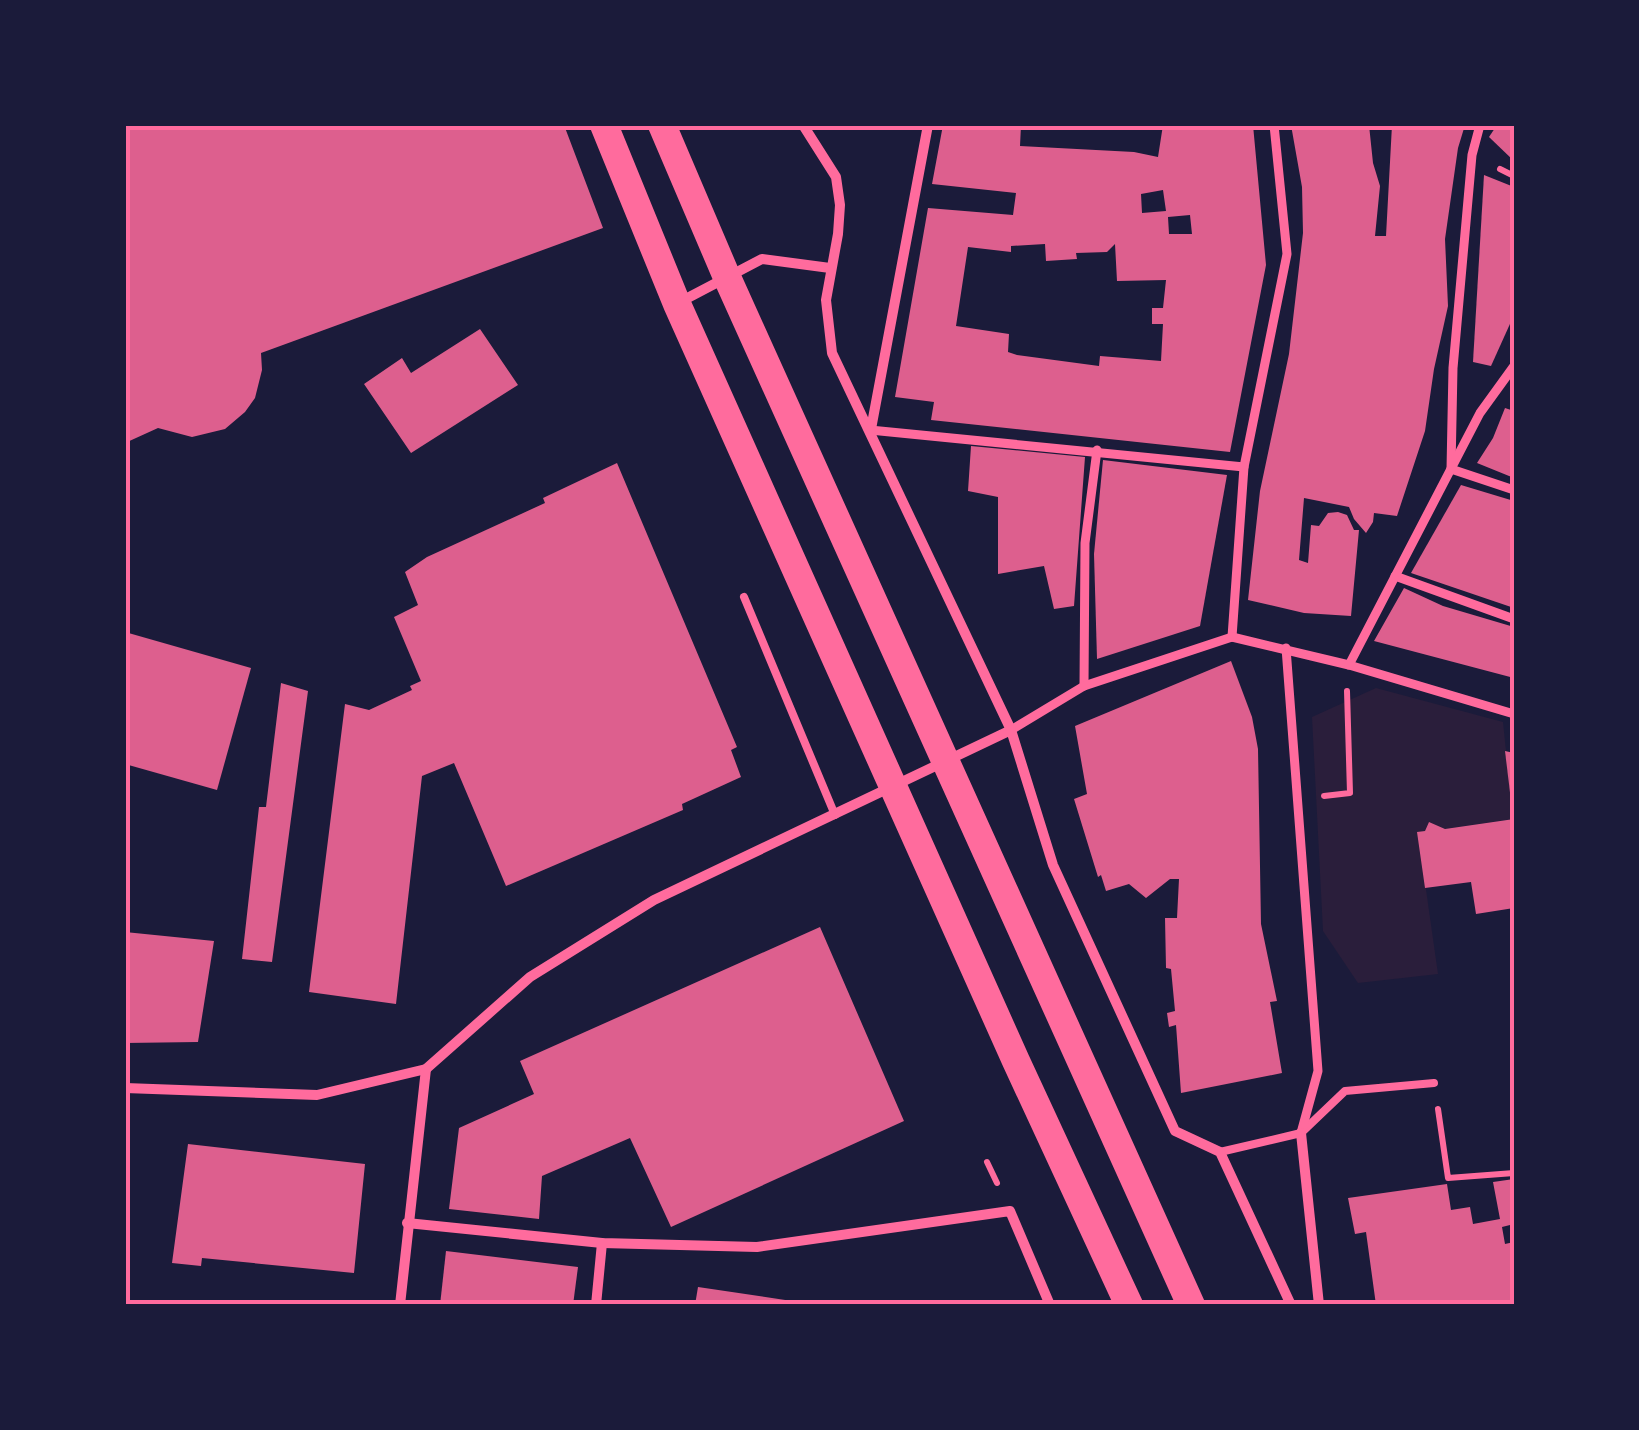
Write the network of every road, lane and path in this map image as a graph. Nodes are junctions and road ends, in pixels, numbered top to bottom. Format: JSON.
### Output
{"nodes":[{"id":1,"x":604,"y":125,"type":"edge"},
{"id":2,"x":662,"y":125,"type":"edge"},
{"id":3,"x":803,"y":125,"type":"edge"},
{"id":4,"x":928,"y":125,"type":"edge"},
{"id":5,"x":1274,"y":125,"type":"edge"},
{"id":6,"x":1480,"y":125,"type":"edge"},
{"id":7,"x":830,"y":268,"type":"junction"},
{"id":8,"x":726,"y":276,"type":"junction"},
{"id":9,"x":677,"y":304,"type":"junction"},
{"id":10,"x":1514,"y":366,"type":"edge"},
{"id":11,"x":870,"y":430,"type":"junction"},
{"id":12,"x":1098,"y":450,"type":"junction"},
{"id":13,"x":1244,"y":467,"type":"junction"},
{"id":14,"x":1451,"y":469,"type":"junction"},
{"id":15,"x":1514,"y":490,"type":"edge"},
{"id":16,"x":1395,"y":576,"type":"junction"},
{"id":17,"x":744,"y":597,"type":"dead end"},
{"id":18,"x":1514,"y":619,"type":"edge"},
{"id":19,"x":1232,"y":637,"type":"junction"},
{"id":20,"x":1286,"y":648,"type":"junction"},
{"id":21,"x":1350,"y":665,"type":"junction"},
{"id":22,"x":1084,"y":686,"type":"junction"},
{"id":23,"x":1514,"y":714,"type":"edge"},
{"id":24,"x":1012,"y":730,"type":"junction"},
{"id":25,"x":1296,"y":801,"type":"junction"},
{"id":26,"x":835,"y":815,"type":"junction"},
{"id":27,"x":426,"y":1068,"type":"junction"},
{"id":28,"x":1434,"y":1083,"type":"joint"},
{"id":29,"x":125,"y":1088,"type":"edge"},
{"id":30,"x":1300,"y":1132,"type":"junction"},
{"id":31,"x":1220,"y":1152,"type":"junction"},
{"id":32,"x":987,"y":1162,"type":"dead end"},
{"id":33,"x":1514,"y":1173,"type":"edge"},
{"id":34,"x":997,"y":1183,"type":"dead end"},
{"id":35,"x":407,"y":1223,"type":"junction"},
{"id":36,"x":602,"y":1243,"type":"junction"},
{"id":37,"x":400,"y":1305,"type":"edge"},
{"id":38,"x":596,"y":1305,"type":"edge"},
{"id":39,"x":1050,"y":1305,"type":"edge"},
{"id":40,"x":1130,"y":1305,"type":"edge"},
{"id":41,"x":1191,"y":1305,"type":"edge"},
{"id":42,"x":1291,"y":1305,"type":"edge"},
{"id":43,"x":1318,"y":1305,"type":"edge"}],
"edges":[{"from":1,"to":9,"type":"highway"},
{"from":2,"to":8,"type":"highway"},
{"from":3,"to":7,"type":"street"},
{"from":4,"to":11,"type":"street"},
{"from":5,"to":13,"type":"street"},
{"from":6,"to":14,"type":"street"},
{"from":7,"to":8,"type":"street"},
{"from":7,"to":11,"type":"street"},
{"from":8,"to":9,"type":"street"},
{"from":8,"to":41,"type":"highway"},
{"from":9,"to":40,"type":"highway"},
{"from":10,"to":14,"type":"street"},
{"from":11,"to":12,"type":"street"},
{"from":11,"to":24,"type":"street"},
{"from":12,"to":13,"type":"street"},
{"from":12,"to":22,"type":"street"},
{"from":13,"to":19,"type":"street"},
{"from":14,"to":15,"type":"street"},
{"from":14,"to":16,"type":"street"},
{"from":16,"to":18,"type":"street"},
{"from":16,"to":21,"type":"street"},
{"from":17,"to":26,"type":"lane"},
{"from":19,"to":20,"type":"street"},
{"from":19,"to":22,"type":"street"},
{"from":20,"to":21,"type":"street"},
{"from":20,"to":25,"type":"street"},
{"from":21,"to":23,"type":"street"},
{"from":21,"to":25,"type":"path"},
{"from":22,"to":24,"type":"street"},
{"from":24,"to":26,"type":"street"},
{"from":24,"to":31,"type":"street"},
{"from":25,"to":30,"type":"street"},
{"from":26,"to":27,"type":"street"},
{"from":27,"to":29,"type":"street"},
{"from":27,"to":35,"type":"street"},
{"from":28,"to":30,"type":"lane"},
{"from":28,"to":33,"type":"path"},
{"from":30,"to":31,"type":"lane"},
{"from":30,"to":43,"type":"street"},
{"from":31,"to":42,"type":"street"},
{"from":32,"to":34,"type":"path"},
{"from":35,"to":36,"type":"street"},
{"from":35,"to":37,"type":"street"},
{"from":36,"to":38,"type":"street"},
{"from":36,"to":39,"type":"street"}]}
